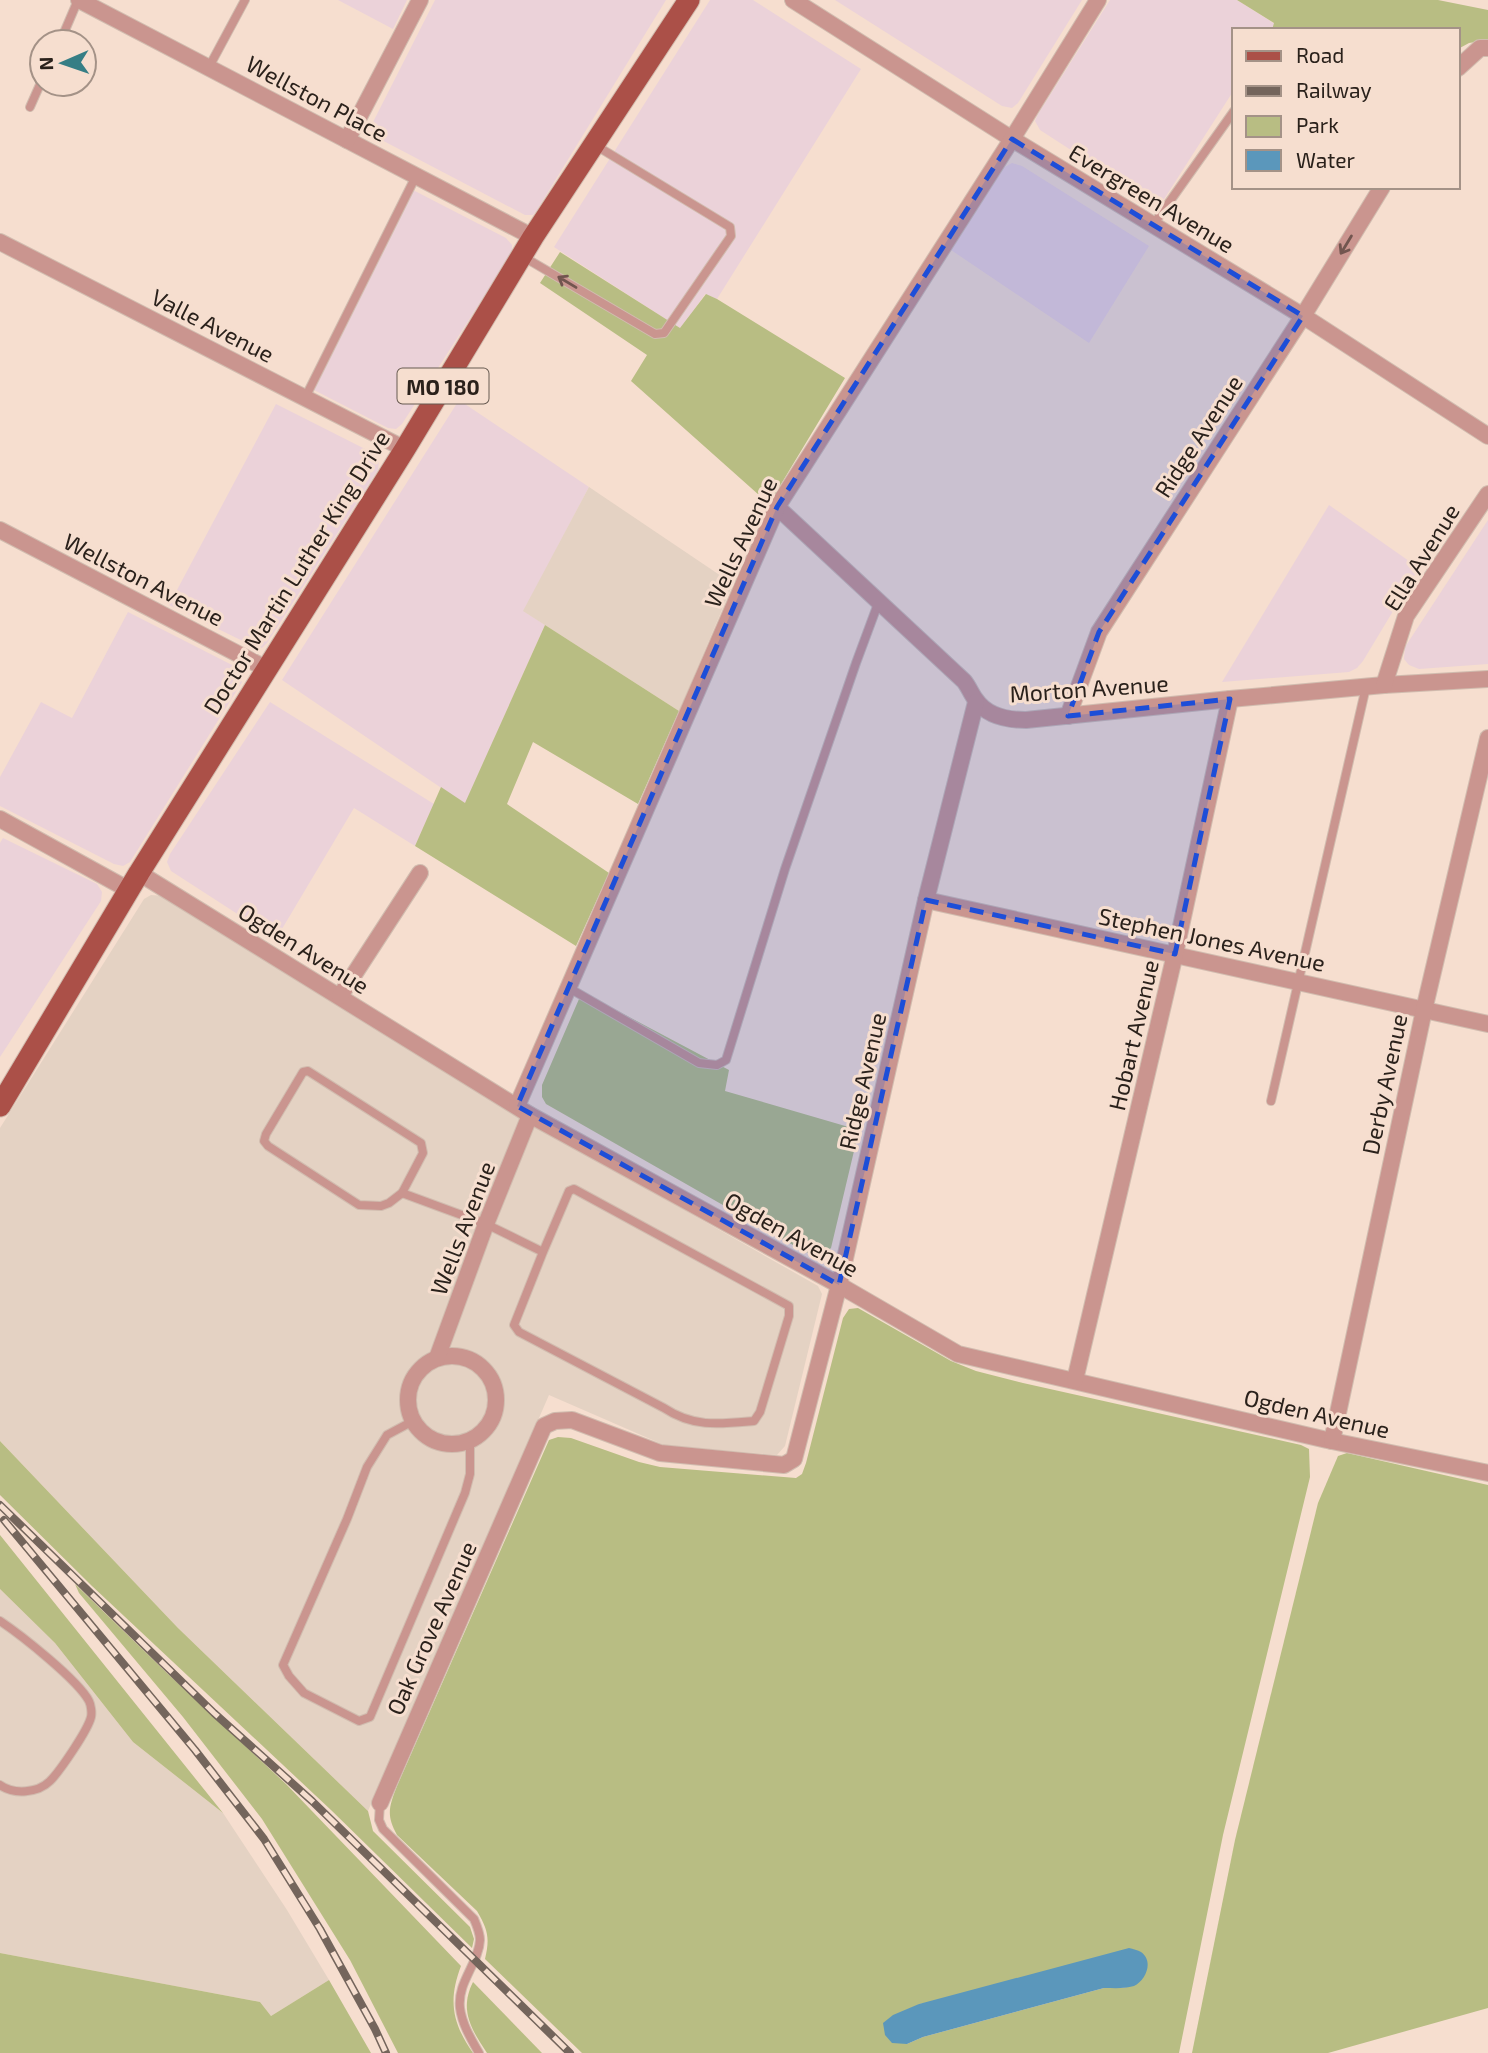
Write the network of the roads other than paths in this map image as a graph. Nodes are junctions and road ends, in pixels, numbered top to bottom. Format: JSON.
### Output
{"nodes":[{"id":1,"x":78,"y":0,"type":"edge"},
{"id":2,"x":246,"y":0,"type":"edge"},
{"id":3,"x":420,"y":0,"type":"edge"},
{"id":4,"x":689,"y":0,"type":"edge"},
{"id":5,"x":793,"y":0,"type":"edge"},
{"id":6,"x":1098,"y":0,"type":"edge"},
{"id":7,"x":66,"y":28,"type":"edge"},
{"id":8,"x":1488,"y":48,"type":"edge"},
{"id":9,"x":1460,"y":66,"type":"edge"},
{"id":10,"x":209,"y":67,"type":"junction"},
{"id":11,"x":34,"y":98,"type":"edge"},
{"id":12,"x":30,"y":107,"type":"dead end"},
{"id":13,"x":1232,"y":114,"type":"edge"},
{"id":14,"x":1012,"y":139,"type":"junction"},
{"id":15,"x":346,"y":140,"type":"junction"},
{"id":16,"x":594,"y":145,"type":"junction"},
{"id":17,"x":416,"y":176,"type":"junction"},
{"id":18,"x":1381,"y":189,"type":"edge"},
{"id":19,"x":1153,"y":225,"type":"junction"},
{"id":20,"x":533,"y":237,"type":"junction"},
{"id":21,"x":0,"y":242,"type":"edge"},
{"id":22,"x":522,"y":256,"type":"junction"},
{"id":23,"x":1303,"y":316,"type":"junction"},
{"id":24,"x":305,"y":398,"type":"junction"},
{"id":25,"x":1488,"y":436,"type":"edge"},
{"id":26,"x":405,"y":449,"type":"junction"},
{"id":27,"x":1488,"y":494,"type":"edge"},
{"id":28,"x":778,"y":507,"type":"junction"},
{"id":29,"x":0,"y":530,"type":"edge"},
{"id":30,"x":879,"y":601,"type":"junction"},
{"id":31,"x":267,"y":669,"type":"junction"},
{"id":32,"x":1488,"y":679,"type":"edge"},
{"id":33,"x":1384,"y":685,"type":"junction"},
{"id":34,"x":1366,"y":687,"type":"junction"},
{"id":35,"x":1230,"y":699,"type":"junction"},
{"id":36,"x":976,"y":702,"type":"junction"},
{"id":37,"x":1068,"y":716,"type":"junction"},
{"id":38,"x":1488,"y":738,"type":"edge"},
{"id":39,"x":2,"y":825,"type":"edge"},
{"id":40,"x":420,"y":873,"type":"dead end"},
{"id":41,"x":134,"y":881,"type":"junction"},
{"id":42,"x":926,"y":900,"type":"junction"},
{"id":43,"x":1175,"y":954,"type":"junction"},
{"id":44,"x":1300,"y":982,"type":"junction"},
{"id":45,"x":569,"y":988,"type":"junction"},
{"id":46,"x":340,"y":996,"type":"junction"},
{"id":47,"x":1424,"y":1010,"type":"junction"},
{"id":48,"x":1488,"y":1024,"type":"edge"},
{"id":49,"x":1272,"y":1101,"type":"dead end"},
{"id":50,"x":0,"y":1105,"type":"edge"},
{"id":51,"x":524,"y":1110,"type":"junction"},
{"id":52,"x":402,"y":1193,"type":"junction"},
{"id":53,"x":486,"y":1224,"type":"junction"},
{"id":54,"x":543,"y":1252,"type":"junction"},
{"id":55,"x":839,"y":1285,"type":"junction"},
{"id":56,"x":437,"y":1358,"type":"junction"},
{"id":57,"x":1075,"y":1380,"type":"junction"},
{"id":58,"x":413,"y":1421,"type":"junction"},
{"id":59,"x":470,"y":1440,"type":"junction"},
{"id":60,"x":1332,"y":1441,"type":"junction"},
{"id":61,"x":784,"y":1465,"type":"joint"},
{"id":62,"x":1488,"y":1473,"type":"edge"},
{"id":63,"x":0,"y":1621,"type":"edge"},
{"id":64,"x":0,"y":1785,"type":"edge"},
{"id":65,"x":380,"y":1803,"type":"joint"},
{"id":66,"x":479,"y":2053,"type":"edge"}],
"edges":[{"from":1,"to":7,"type":"lane"},
{"from":1,"to":10,"type":"street","name":"Wellston Place"},
{"from":2,"to":10,"type":"lane"},
{"from":3,"to":15,"type":"street"},
{"from":4,"to":16,"type":"main road","name":"Doctor Martin Luther King Drive","number":"MO 180"},
{"from":5,"to":14,"type":"street","name":"Evergreen Avenue"},
{"from":6,"to":14,"type":"street","name":"Wells Avenue"},
{"from":8,"to":9,"type":"street"},
{"from":10,"to":15,"type":"street","name":"Wellston Place"},
{"from":11,"to":12,"type":"lane"},
{"from":13,"to":19,"type":"lane"},
{"from":14,"to":19,"type":"street","name":"Evergreen Avenue"},
{"from":14,"to":28,"type":"street","name":"Wells Avenue"},
{"from":15,"to":17,"type":"street","name":"Wellston Place"},
{"from":16,"to":20,"type":"main road","name":"Doctor Martin Luther King Drive","number":"MO 180"},
{"from":16,"to":22,"type":"lane","one_way":true},
{"from":17,"to":20,"type":"street","name":"Wellston Place"},
{"from":17,"to":24,"type":"lane"},
{"from":18,"to":23,"type":"street","name":"Ridge Avenue","one_way":true},
{"from":19,"to":23,"type":"street","name":"Evergreen Avenue"},
{"from":20,"to":22,"type":"main road","name":"Doctor Martin Luther King Drive","number":"MO 180"},
{"from":21,"to":24,"type":"street","name":"Valle Avenue"},
{"from":22,"to":26,"type":"main road","name":"Doctor Martin Luther King Drive","number":"MO 180"},
{"from":23,"to":25,"type":"street","name":"Evergreen Avenue"},
{"from":23,"to":37,"type":"street","name":"Ridge Avenue"},
{"from":24,"to":26,"type":"street","name":"Valle Avenue"},
{"from":26,"to":31,"type":"main road","name":"Doctor Martin Luther King Drive","number":"MO 180"},
{"from":27,"to":33,"type":"street","name":"Ella Avenue"},
{"from":28,"to":30,"type":"street","name":"Morton Avenue"},
{"from":28,"to":45,"type":"street","name":"Wells Avenue"},
{"from":29,"to":31,"type":"street","name":"Wellston Avenue"},
{"from":30,"to":36,"type":"street","name":"Morton Avenue"},
{"from":30,"to":45,"type":"lane"},
{"from":31,"to":41,"type":"main road","name":"Doctor Martin Luther King Drive","number":"MO 180"},
{"from":32,"to":33,"type":"street","name":"Morton Avenue"},
{"from":33,"to":34,"type":"street","name":"Morton Avenue"},
{"from":34,"to":35,"type":"street","name":"Morton Avenue"},
{"from":34,"to":44,"type":"lane"},
{"from":35,"to":37,"type":"street","name":"Morton Avenue"},
{"from":35,"to":43,"type":"street","name":"Hobart Avenue"},
{"from":36,"to":37,"type":"street","name":"Morton Avenue"},
{"from":36,"to":42,"type":"street","name":"Ridge Avenue"},
{"from":38,"to":47,"type":"street","name":"Derby Avenue"},
{"from":39,"to":41,"type":"street","name":"Ogden Avenue"},
{"from":40,"to":46,"type":"street"},
{"from":41,"to":46,"type":"street","name":"Ogden Avenue"},
{"from":41,"to":50,"type":"main road","name":"Doctor Martin Luther King Drive","number":"MO 180"},
{"from":42,"to":43,"type":"street","name":"Stephen Jones Avenue"},
{"from":42,"to":55,"type":"street","name":"Ridge Avenue"},
{"from":43,"to":44,"type":"street","name":"Stephen Jones Avenue"},
{"from":43,"to":57,"type":"street","name":"Hobart Avenue"},
{"from":44,"to":47,"type":"street","name":"Stephen Jones Avenue"},
{"from":44,"to":49,"type":"lane"},
{"from":45,"to":51,"type":"street","name":"Wells Avenue"},
{"from":46,"to":51,"type":"street","name":"Ogden Avenue"},
{"from":47,"to":48,"type":"street","name":"Stephen Jones Avenue"},
{"from":47,"to":60,"type":"street","name":"Derby Avenue"},
{"from":51,"to":53,"type":"street","name":"Wells Avenue"},
{"from":51,"to":55,"type":"street","name":"Ogden Avenue"},
{"from":52,"to":52,"type":"lane"},
{"from":52,"to":53,"type":"lane"},
{"from":53,"to":54,"type":"lane"},
{"from":53,"to":56,"type":"street","name":"Wells Avenue"},
{"from":54,"to":54,"type":"lane"},
{"from":55,"to":57,"type":"street","name":"Ogden Avenue"},
{"from":55,"to":61,"type":"street","name":"Ridge Avenue"},
{"from":56,"to":58,"type":"street"},
{"from":56,"to":59,"type":"street"},
{"from":57,"to":60,"type":"street","name":"Ogden Avenue"},
{"from":58,"to":59,"type":"street"},
{"from":58,"to":59,"type":"lane"},
{"from":60,"to":62,"type":"street","name":"Ogden Avenue"},
{"from":61,"to":65,"type":"street","name":"Oak Grove Avenue"},
{"from":63,"to":64,"type":"lane"},
{"from":65,"to":66,"type":"lane","name":"Oak Grove Avenue"}]}
